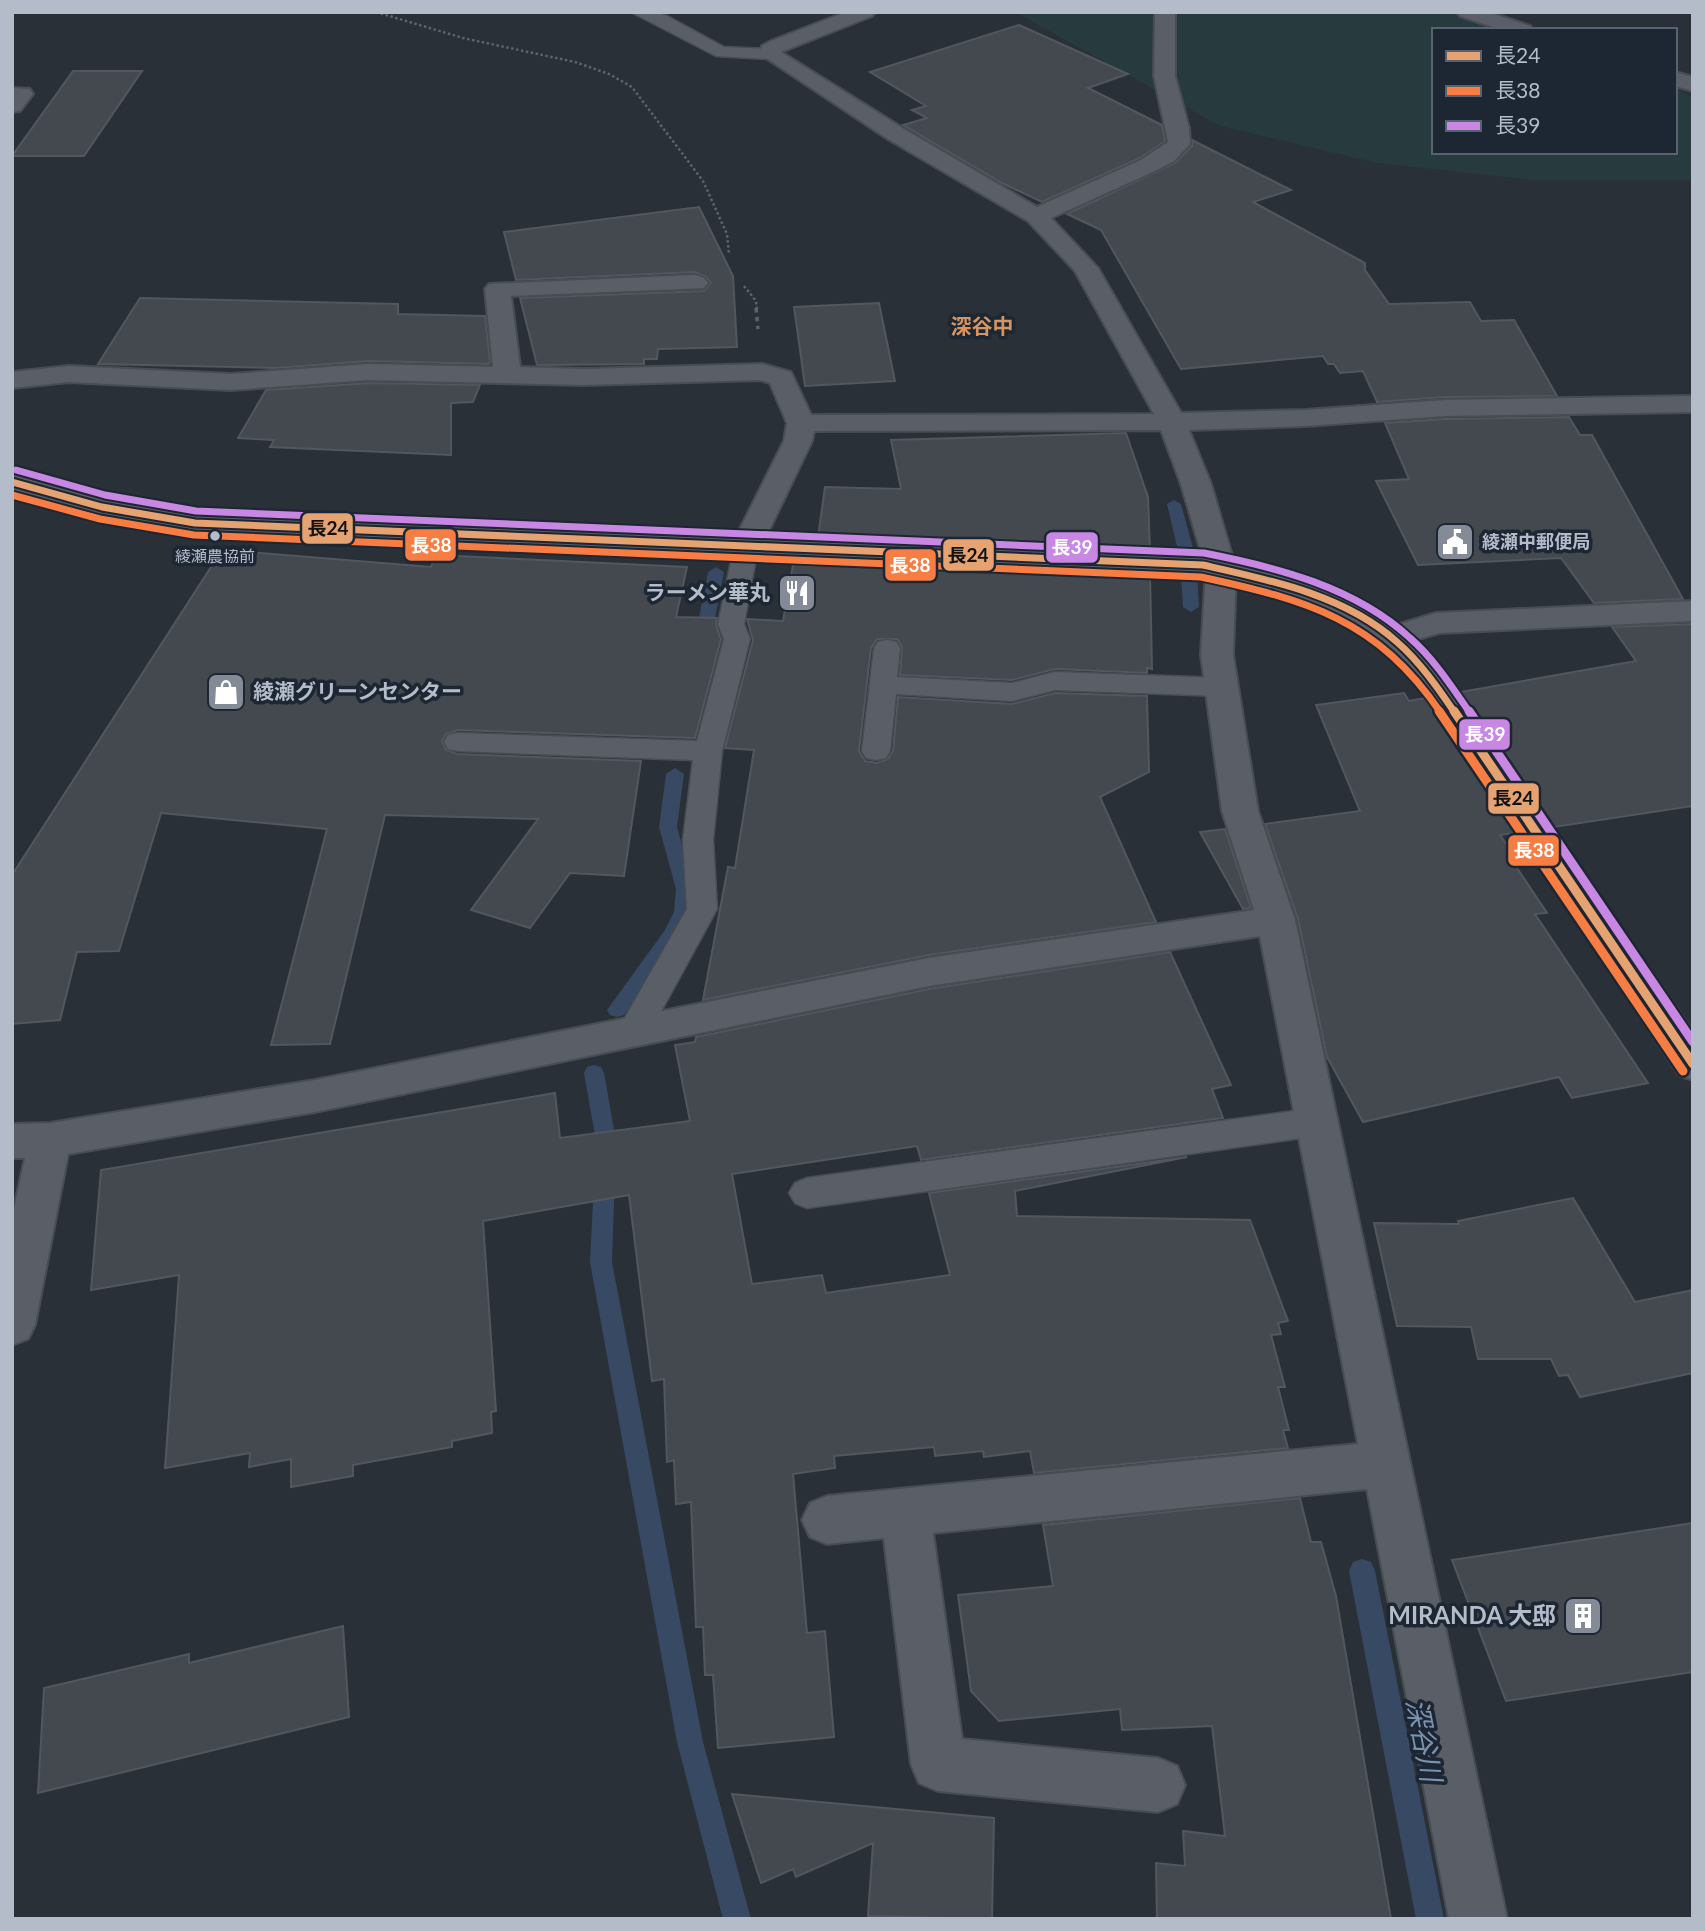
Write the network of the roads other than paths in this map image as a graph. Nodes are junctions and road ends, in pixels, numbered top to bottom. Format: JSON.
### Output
{"nodes":[{"id":1,"x":639,"y":12,"type":"edge"},
{"id":2,"x":865,"y":12,"type":"edge"},
{"id":3,"x":1165,"y":12,"type":"edge"},
{"id":4,"x":1467,"y":12,"type":"edge"},
{"id":5,"x":1517,"y":28,"type":"edge"},
{"id":6,"x":770,"y":54,"type":"junction"},
{"id":7,"x":12,"y":94,"type":"edge"},
{"id":8,"x":12,"y":106,"type":"edge"},
{"id":9,"x":1036,"y":216,"type":"junction"},
{"id":10,"x":695,"y":282,"type":"dead end"},
{"id":11,"x":507,"y":376,"type":"junction"},
{"id":12,"x":12,"y":380,"type":"edge"},
{"id":13,"x":1690,"y":408,"type":"edge"},
{"id":14,"x":1172,"y":422,"type":"junction"},
{"id":15,"x":801,"y":423,"type":"junction"},
{"id":16,"x":15,"y":487,"type":"edge"},
{"id":17,"x":746,"y":547,"type":"junction"},
{"id":18,"x":1212,"y":567,"type":"junction"},
{"id":19,"x":1693,"y":611,"type":"edge"},
{"id":20,"x":1391,"y":637,"type":"junction"},
{"id":21,"x":887,"y":648,"type":"dead end"},
{"id":22,"x":883,"y":685,"type":"junction"},
{"id":23,"x":1222,"y":687,"type":"junction"},
{"id":24,"x":458,"y":743,"type":"dead end"},
{"id":25,"x":708,"y":751,"type":"junction"},
{"id":26,"x":876,"y":751,"type":"dead end"},
{"id":27,"x":1276,"y":920,"type":"junction"},
{"id":28,"x":634,"y":1030,"type":"junction"},
{"id":29,"x":1693,"y":1064,"type":"edge"},
{"id":30,"x":1315,"y":1122,"type":"junction"},
{"id":31,"x":31,"y":1140,"type":"edge"},
{"id":32,"x":807,"y":1193,"type":"dead end"},
{"id":33,"x":12,"y":1325,"type":"edge"},
{"id":34,"x":1387,"y":1464,"type":"junction"},
{"id":35,"x":905,"y":1511,"type":"junction"},
{"id":36,"x":827,"y":1520,"type":"dead end"},
{"id":37,"x":1158,"y":1785,"type":"dead end"},
{"id":38,"x":1478,"y":1919,"type":"edge"}],
"edges":[{"from":1,"to":6,"type":"lane"},
{"from":2,"to":6,"type":"street"},
{"from":3,"to":9,"type":"street"},
{"from":4,"to":5,"type":"street"},
{"from":6,"to":9,"type":"street"},
{"from":7,"to":8,"type":"street"},
{"from":9,"to":14,"type":"street"},
{"from":10,"to":11,"type":"street"},
{"from":11,"to":12,"type":"street"},
{"from":11,"to":15,"type":"street"},
{"from":13,"to":14,"type":"street"},
{"from":14,"to":15,"type":"street"},
{"from":14,"to":18,"type":"street"},
{"from":15,"to":17,"type":"street"},
{"from":16,"to":17,"type":"street"},
{"from":17,"to":18,"type":"street"},
{"from":17,"to":25,"type":"lane"},
{"from":18,"to":20,"type":"street"},
{"from":18,"to":23,"type":"street"},
{"from":19,"to":20,"type":"street"},
{"from":20,"to":29,"type":"street"},
{"from":21,"to":22,"type":"lane"},
{"from":22,"to":23,"type":"lane"},
{"from":22,"to":26,"type":"lane"},
{"from":23,"to":27,"type":"street"},
{"from":24,"to":25,"type":"lane"},
{"from":25,"to":28,"type":"lane"},
{"from":27,"to":28,"type":"street"},
{"from":27,"to":30,"type":"street"},
{"from":28,"to":31,"type":"street"},
{"from":30,"to":32,"type":"lane"},
{"from":30,"to":34,"type":"street"},
{"from":31,"to":33,"type":"street"},
{"from":34,"to":35,"type":"street"},
{"from":34,"to":38,"type":"street"},
{"from":35,"to":36,"type":"street"},
{"from":35,"to":37,"type":"street"}]}
